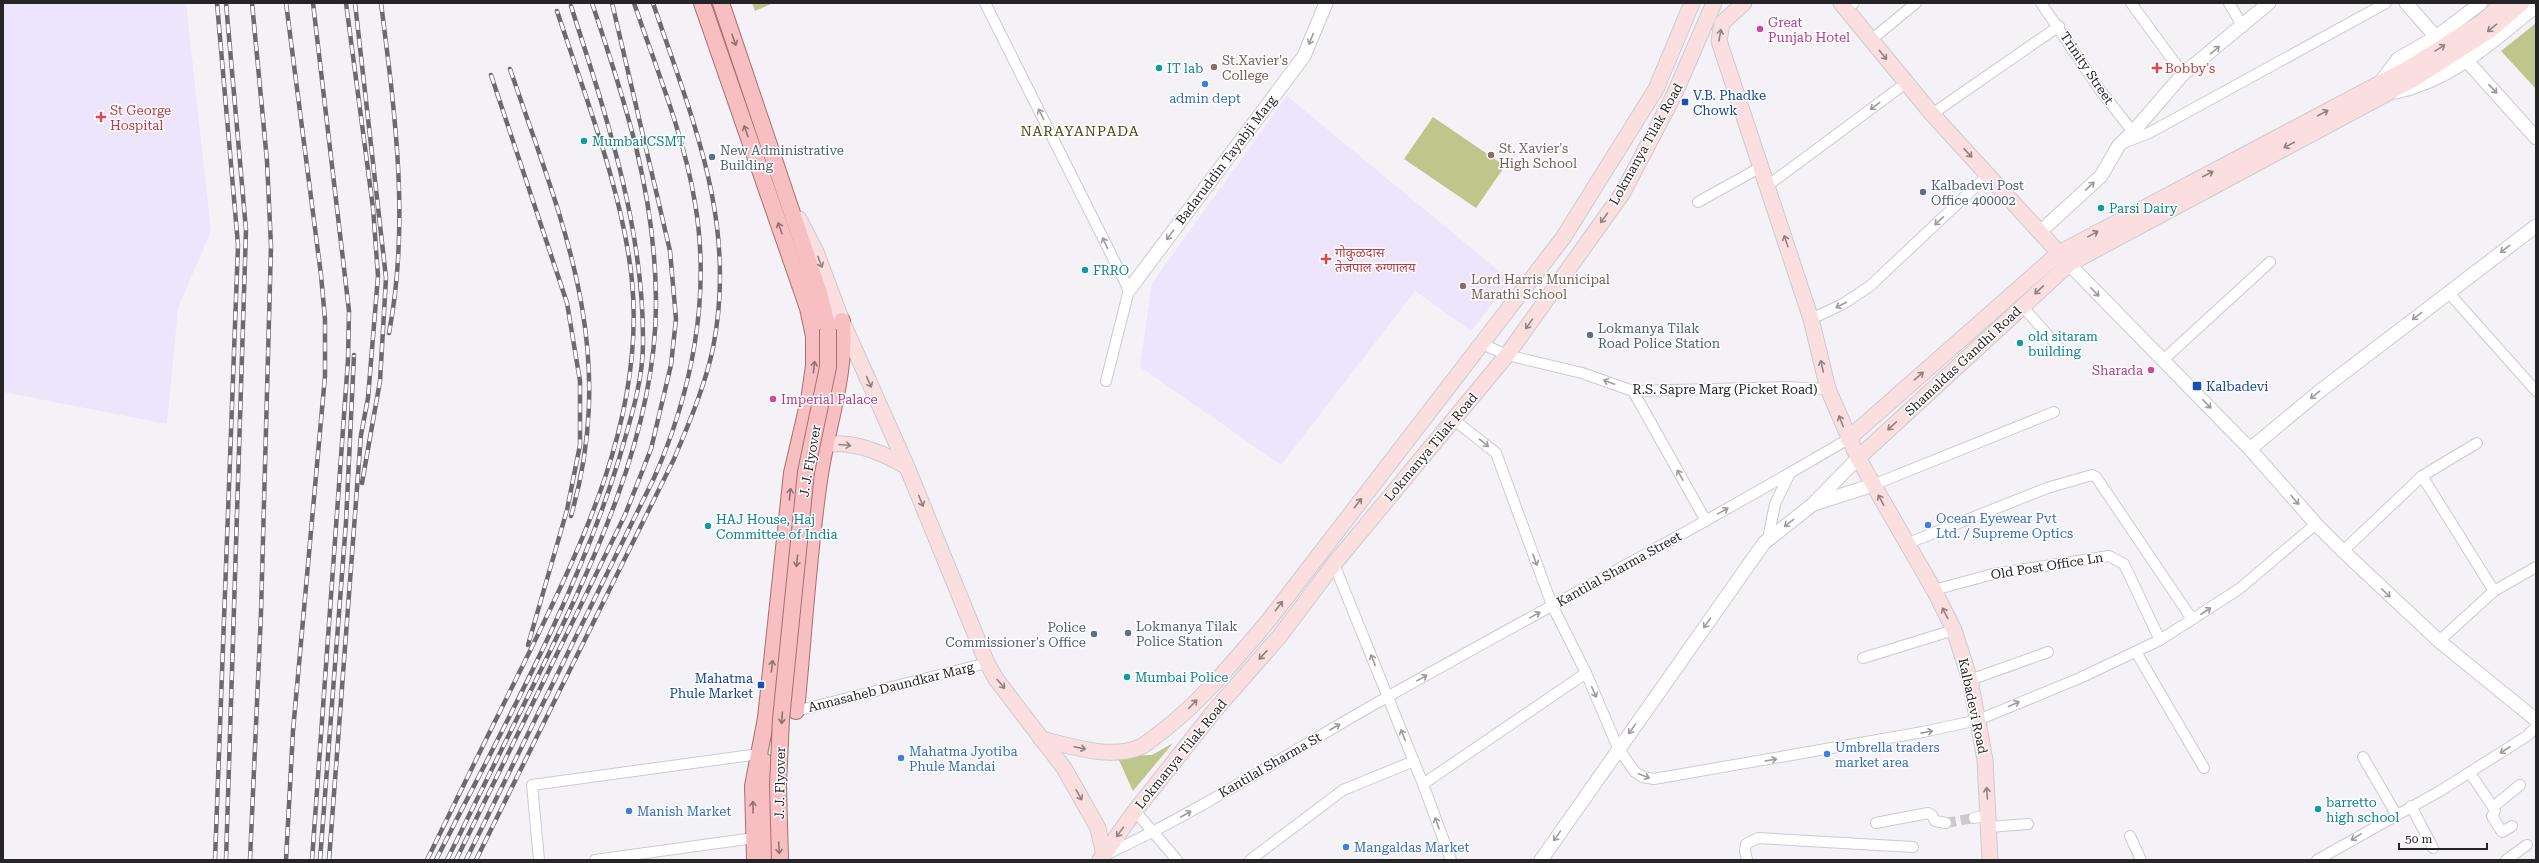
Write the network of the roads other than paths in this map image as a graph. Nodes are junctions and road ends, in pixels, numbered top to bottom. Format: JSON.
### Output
{"nodes":[{"id":1,"x":702,"y":3,"type":"edge"},
{"id":2,"x":721,"y":3,"type":"edge"},
{"id":3,"x":985,"y":3,"type":"edge"},
{"id":4,"x":1326,"y":3,"type":"edge"},
{"id":5,"x":1714,"y":3,"type":"edge"},
{"id":6,"x":1744,"y":3,"type":"edge"},
{"id":7,"x":1916,"y":3,"type":"edge"},
{"id":8,"x":2041,"y":3,"type":"edge"},
{"id":9,"x":2132,"y":3,"type":"edge"},
{"id":10,"x":2228,"y":3,"type":"edge"},
{"id":11,"x":2269,"y":3,"type":"edge"},
{"id":12,"x":2386,"y":3,"type":"edge"},
{"id":13,"x":2406,"y":3,"type":"edge"},
{"id":14,"x":2481,"y":3,"type":"edge"},
{"id":15,"x":2504,"y":3,"type":"edge"},
{"id":16,"x":2522,"y":3,"type":"edge"},
{"id":17,"x":1847,"y":5,"type":"edge"},
{"id":18,"x":1690,"y":6,"type":"edge"},
{"id":19,"x":2536,"y":6,"type":"edge"},
{"id":20,"x":2058,"y":26,"type":"junction"},
{"id":21,"x":2243,"y":26,"type":"junction"},
{"id":22,"x":1701,"y":35,"type":"junction"},
{"id":23,"x":2436,"y":37,"type":"junction"},
{"id":24,"x":1871,"y":40,"type":"junction"},
{"id":25,"x":2467,"y":61,"type":"junction"},
{"id":26,"x":1730,"y":72,"type":"junction"},
{"id":27,"x":2183,"y":74,"type":"junction"},
{"id":28,"x":2410,"y":74,"type":"junction"},
{"id":29,"x":1906,"y":83,"type":"junction"},
{"id":30,"x":2382,"y":89,"type":"junction"},
{"id":31,"x":1932,"y":114,"type":"junction"},
{"id":32,"x":2133,"y":132,"type":"junction"},
{"id":33,"x":2536,"y":138,"type":"edge"},
{"id":34,"x":2119,"y":145,"type":"junction"},
{"id":35,"x":1761,"y":167,"type":"junction"},
{"id":36,"x":1988,"y":175,"type":"junction"},
{"id":37,"x":1767,"y":186,"type":"junction"},
{"id":38,"x":785,"y":189,"type":"junction"},
{"id":39,"x":1698,"y":202,"type":"dead end"},
{"id":40,"x":2536,"y":226,"type":"edge"},
{"id":41,"x":2041,"y":231,"type":"junction"},
{"id":42,"x":2064,"y":259,"type":"junction"},
{"id":43,"x":2270,"y":262,"type":"dead end"},
{"id":44,"x":1129,"y":290,"type":"junction"},
{"id":45,"x":2448,"y":292,"type":"junction"},
{"id":46,"x":2022,"y":306,"type":"junction"},
{"id":47,"x":1811,"y":319,"type":"junction"},
{"id":48,"x":842,"y":321,"type":"junction"},
{"id":49,"x":1482,"y":344,"type":"junction"},
{"id":50,"x":2061,"y":350,"type":"dead end"},
{"id":51,"x":1507,"y":355,"type":"junction"},
{"id":52,"x":2163,"y":360,"type":"junction"},
{"id":53,"x":1106,"y":381,"type":"dead end"},
{"id":54,"x":1828,"y":389,"type":"junction"},
{"id":55,"x":2536,"y":390,"type":"edge"},
{"id":56,"x":1633,"y":391,"type":"junction"},
{"id":57,"x":2054,"y":412,"type":"dead end"},
{"id":58,"x":1454,"y":419,"type":"junction"},
{"id":59,"x":1848,"y":439,"type":"junction"},
{"id":60,"x":826,"y":443,"type":"junction"},
{"id":61,"x":2477,"y":443,"type":"dead end"},
{"id":62,"x":2250,"y":449,"type":"junction"},
{"id":63,"x":1858,"y":458,"type":"junction"},
{"id":64,"x":907,"y":467,"type":"junction"},
{"id":65,"x":792,"y":473,"type":"junction"},
{"id":66,"x":1791,"y":473,"type":"junction"},
{"id":67,"x":2422,"y":476,"type":"junction"},
{"id":68,"x":1873,"y":484,"type":"junction"},
{"id":69,"x":1812,"y":505,"type":"junction"},
{"id":70,"x":1706,"y":521,"type":"junction"},
{"id":71,"x":2316,"y":524,"type":"junction"},
{"id":72,"x":1768,"y":539,"type":"junction"},
{"id":73,"x":1906,"y":544,"type":"junction"},
{"id":74,"x":2343,"y":551,"type":"junction"},
{"id":75,"x":1334,"y":564,"type":"junction"},
{"id":76,"x":2536,"y":567,"type":"edge"},
{"id":77,"x":1934,"y":590,"type":"junction"},
{"id":78,"x":2494,"y":591,"type":"junction"},
{"id":79,"x":1552,"y":605,"type":"junction"},
{"id":80,"x":2192,"y":619,"type":"junction"},
{"id":81,"x":1954,"y":630,"type":"junction"},
{"id":82,"x":2160,"y":640,"type":"junction"},
{"id":83,"x":2439,"y":641,"type":"junction"},
{"id":84,"x":2048,"y":652,"type":"dead end"},
{"id":85,"x":2136,"y":652,"type":"junction"},
{"id":86,"x":1863,"y":658,"type":"dead end"},
{"id":87,"x":987,"y":663,"type":"junction"},
{"id":88,"x":1586,"y":673,"type":"junction"},
{"id":89,"x":1970,"y":680,"type":"junction"},
{"id":90,"x":1388,"y":697,"type":"junction"},
{"id":91,"x":796,"y":711,"type":"joint"},
{"id":92,"x":1978,"y":720,"type":"junction"},
{"id":93,"x":2536,"y":720,"type":"edge"},
{"id":94,"x":2536,"y":727,"type":"edge"},
{"id":95,"x":1041,"y":740,"type":"junction"},
{"id":96,"x":1618,"y":748,"type":"junction"},
{"id":97,"x":762,"y":749,"type":"junction"},
{"id":98,"x":2363,"y":757,"type":"dead end"},
{"id":99,"x":1414,"y":761,"type":"junction"},
{"id":100,"x":2204,"y":768,"type":"dead end"},
{"id":101,"x":2470,"y":772,"type":"junction"},
{"id":102,"x":1423,"y":784,"type":"junction"},
{"id":103,"x":2520,"y":785,"type":"dead end"},
{"id":104,"x":2410,"y":806,"type":"junction"},
{"id":105,"x":2493,"y":807,"type":"junction"},
{"id":106,"x":1135,"y":811,"type":"junction"},
{"id":107,"x":2396,"y":814,"type":"junction"},
{"id":108,"x":1984,"y":820,"type":"junction"},
{"id":109,"x":1876,"y":823,"type":"dead end"},
{"id":110,"x":1946,"y":823,"type":"tunnel mouth"},
{"id":111,"x":2028,"y":824,"type":"dead end"},
{"id":112,"x":2512,"y":826,"type":"dead end"},
{"id":113,"x":1152,"y":834,"type":"junction"},
{"id":114,"x":2130,"y":836,"type":"dead end"},
{"id":115,"x":754,"y":838,"type":"junction"},
{"id":116,"x":2527,"y":846,"type":"dead end"},
{"id":117,"x":1913,"y":847,"type":"dead end"},
{"id":118,"x":2433,"y":848,"type":"dead end"},
{"id":119,"x":1102,"y":858,"type":"edge"},
{"id":120,"x":539,"y":860,"type":"edge"},
{"id":121,"x":595,"y":860,"type":"edge"},
{"id":122,"x":755,"y":860,"type":"edge"},
{"id":123,"x":767,"y":860,"type":"edge"},
{"id":124,"x":780,"y":860,"type":"edge"},
{"id":125,"x":1177,"y":860,"type":"edge"},
{"id":126,"x":1250,"y":860,"type":"edge"},
{"id":127,"x":1451,"y":860,"type":"edge"},
{"id":128,"x":1541,"y":860,"type":"edge"},
{"id":129,"x":1747,"y":860,"type":"edge"},
{"id":130,"x":1990,"y":860,"type":"edge"},
{"id":131,"x":2141,"y":860,"type":"edge"},
{"id":132,"x":2317,"y":860,"type":"edge"},
{"id":133,"x":2506,"y":860,"type":"edge"}],
"edges":[{"from":65,"to":1,"type":"main road","one_way":true},
{"from":2,"to":38,"type":"main road","name":"J. J. Flyover","one_way":true},
{"from":44,"to":3,"type":"street","one_way":true},
{"from":4,"to":44,"type":"street","name":"Badaruddin Tayabji Marg","one_way":true},
{"from":5,"to":22,"type":"main road","name":"Lokmanya Tilak Road"},
{"from":26,"to":6,"type":"main road","name":"Kalbadevi Road","one_way":true},
{"from":7,"to":24,"type":"street"},
{"from":8,"to":20,"type":"street","name":"Trinity Street"},
{"from":9,"to":27,"type":"street"},
{"from":10,"to":21,"type":"street"},
{"from":11,"to":21,"type":"street"},
{"from":12,"to":34,"type":"street"},
{"from":13,"to":23,"type":"street"},
{"from":14,"to":23,"type":"street"},
{"from":28,"to":15,"type":"main road","one_way":true},
{"from":16,"to":28,"type":"main road","one_way":true},
{"from":17,"to":24,"type":"main road"},
{"from":18,"to":22,"type":"main road"},
{"from":18,"to":49,"type":"main road","name":"Lokmanya Tilak Road"},
{"from":19,"to":25,"type":"street"},
{"from":20,"to":31,"type":"street"},
{"from":20,"to":32,"type":"street","name":"Trinity Street"},
{"from":27,"to":21,"type":"street","one_way":true},
{"from":22,"to":26,"type":"main road"},
{"from":22,"to":51,"type":"main road","name":"Lokmanya Tilak Road","one_way":true},
{"from":23,"to":30,"type":"street"},
{"from":24,"to":29,"type":"main road","one_way":true},
{"from":25,"to":30,"type":"street"},
{"from":25,"to":33,"type":"street","one_way":true},
{"from":26,"to":35,"type":"main road","name":"Kalbadevi Road"},
{"from":27,"to":32,"type":"street"},
{"from":28,"to":30,"type":"main road"},
{"from":29,"to":31,"type":"main road"},
{"from":29,"to":37,"type":"street","one_way":true},
{"from":30,"to":42,"type":"main road"},
{"from":31,"to":36,"type":"main road","one_way":true},
{"from":32,"to":34,"type":"street"},
{"from":41,"to":34,"type":"street","one_way":true},
{"from":35,"to":37,"type":"main road","name":"Kalbadevi Road"},
{"from":35,"to":39,"type":"street"},
{"from":36,"to":41,"type":"main road"},
{"from":36,"to":47,"type":"street","one_way":true},
{"from":47,"to":37,"type":"main road","name":"Kalbadevi Road","one_way":true},
{"from":38,"to":48,"type":"main road","one_way":true},
{"from":38,"to":124,"type":"main road","name":"J. J. Flyover","one_way":true,"bridge":true},
{"from":40,"to":45,"type":"street","one_way":true},
{"from":41,"to":42,"type":"main road"},
{"from":42,"to":46,"type":"main road","name":"Shamaldas Gandhi Road","one_way":true},
{"from":42,"to":52,"type":"street","one_way":true},
{"from":59,"to":42,"type":"main road","one_way":true},
{"from":43,"to":52,"type":"street"},
{"from":44,"to":53,"type":"street"},
{"from":45,"to":55,"type":"street"},
{"from":45,"to":62,"type":"street","one_way":true},
{"from":46,"to":50,"type":"street"},
{"from":46,"to":63,"type":"main road","name":"Shamaldas Gandhi Road","one_way":true},
{"from":54,"to":47,"type":"main road","name":"Kalbadevi Road","one_way":true},
{"from":48,"to":60,"type":"main road"},
{"from":48,"to":64,"type":"main road","one_way":true},
{"from":49,"to":51,"type":"street","name":"R.S. Sapre Marg (Picket Road)"},
{"from":95,"to":49,"type":"main road","name":"Lokmanya Tilak Road","one_way":true},
{"from":56,"to":51,"type":"street","name":"R.S. Sapre Marg (Picket Road)","one_way":true},
{"from":51,"to":58,"type":"main road","name":"Lokmanya Tilak Road"},
{"from":52,"to":62,"type":"street","one_way":true},
{"from":54,"to":56,"type":"street","name":"R.S. Sapre Marg (Picket Road)"},
{"from":59,"to":54,"type":"main road","name":"Kalbadevi Road","one_way":true},
{"from":70,"to":56,"type":"street","one_way":true},
{"from":57,"to":68,"type":"street"},
{"from":58,"to":75,"type":"main road","name":"Lokmanya Tilak Road"},
{"from":58,"to":79,"type":"street","one_way":true},
{"from":59,"to":63,"type":"main road","name":"Kalbadevi Road"},
{"from":59,"to":66,"type":"street","name":"Kantilal Sharma Street"},
{"from":60,"to":64,"type":"main road","one_way":true},
{"from":60,"to":65,"type":"main road"},
{"from":60,"to":91,"type":"main road"},
{"from":61,"to":67,"type":"street"},
{"from":62,"to":71,"type":"street","one_way":true},
{"from":63,"to":68,"type":"main road","name":"Kalbadevi Road"},
{"from":63,"to":69,"type":"street"},
{"from":64,"to":87,"type":"main road","one_way":true},
{"from":97,"to":65,"type":"main road","one_way":true},
{"from":70,"to":66,"type":"street","name":"Kantilal Sharma Street","one_way":true},
{"from":66,"to":72,"type":"street"},
{"from":67,"to":74,"type":"street"},
{"from":67,"to":78,"type":"street"},
{"from":68,"to":69,"type":"street"},
{"from":73,"to":68,"type":"main road","name":"Kalbadevi Road","one_way":true},
{"from":69,"to":72,"type":"street","one_way":true},
{"from":70,"to":79,"type":"street","name":"Kantilal Sharma Street"},
{"from":71,"to":74,"type":"street"},
{"from":80,"to":71,"type":"street","one_way":true},
{"from":72,"to":96,"type":"street","one_way":true},
{"from":73,"to":77,"type":"main road","name":"Kalbadevi Road"},
{"from":73,"to":80,"type":"street"},
{"from":74,"to":83,"type":"street","one_way":true},
{"from":90,"to":75,"type":"street","one_way":true},
{"from":75,"to":106,"type":"main road","name":"Lokmanya Tilak Road","one_way":true},
{"from":76,"to":78,"type":"street"},
{"from":81,"to":77,"type":"main road","name":"Kalbadevi Road","one_way":true},
{"from":77,"to":82,"type":"street","name":"Old Post Office Ln"},
{"from":78,"to":83,"type":"street"},
{"from":79,"to":88,"type":"street"},
{"from":90,"to":79,"type":"street","name":"Kantilal Sharma Street","one_way":true},
{"from":80,"to":82,"type":"street"},
{"from":81,"to":86,"type":"street"},
{"from":81,"to":89,"type":"main road","name":"Kalbadevi Road"},
{"from":82,"to":85,"type":"street"},
{"from":83,"to":93,"type":"street"},
{"from":84,"to":89,"type":"street"},
{"from":92,"to":85,"type":"street","one_way":true},
{"from":85,"to":100,"type":"street"},
{"from":87,"to":91,"type":"street","name":"Annasaheb Daundkar Marg"},
{"from":87,"to":95,"type":"main road","one_way":true},
{"from":88,"to":96,"type":"street","one_way":true},
{"from":88,"to":102,"type":"street"},
{"from":89,"to":92,"type":"main road","name":"Kalbadevi Road"},
{"from":99,"to":90,"type":"street","one_way":true},
{"from":113,"to":90,"type":"street","name":"Kantilal Sharma St","one_way":true},
{"from":96,"to":92,"type":"street","one_way":true},
{"from":108,"to":92,"type":"main road","name":"Kalbadevi Road","one_way":true},
{"from":94,"to":101,"type":"street","one_way":true},
{"from":95,"to":119,"type":"main road","one_way":true},
{"from":96,"to":128,"type":"street","one_way":true},
{"from":115,"to":97,"type":"main road","one_way":true},
{"from":97,"to":120,"type":"street"},
{"from":97,"to":123,"type":"main road"},
{"from":98,"to":107,"type":"street"},
{"from":99,"to":102,"type":"street"},
{"from":99,"to":126,"type":"street"},
{"from":101,"to":104,"type":"street"},
{"from":101,"to":105,"type":"street"},
{"from":127,"to":102,"type":"street","one_way":true},
{"from":103,"to":105,"type":"street"},
{"from":104,"to":107,"type":"street"},
{"from":104,"to":118,"type":"street"},
{"from":105,"to":112,"type":"street"},
{"from":106,"to":113,"type":"street"},
{"from":106,"to":119,"type":"main road","name":"Lokmanya Tilak Road","one_way":true},
{"from":107,"to":132,"type":"street","one_way":true},
{"from":108,"to":111,"type":"street"},
{"from":108,"to":130,"type":"main road","name":"Kalbadevi Road"},
{"from":109,"to":110,"type":"street"},
{"from":113,"to":119,"type":"street","name":"Kantilal Sharma St"},
{"from":113,"to":125,"type":"street"},
{"from":114,"to":131,"type":"street"},
{"from":115,"to":121,"type":"street"},
{"from":115,"to":122,"type":"main road"},
{"from":116,"to":133,"type":"street"},
{"from":117,"to":129,"type":"street"}]}
